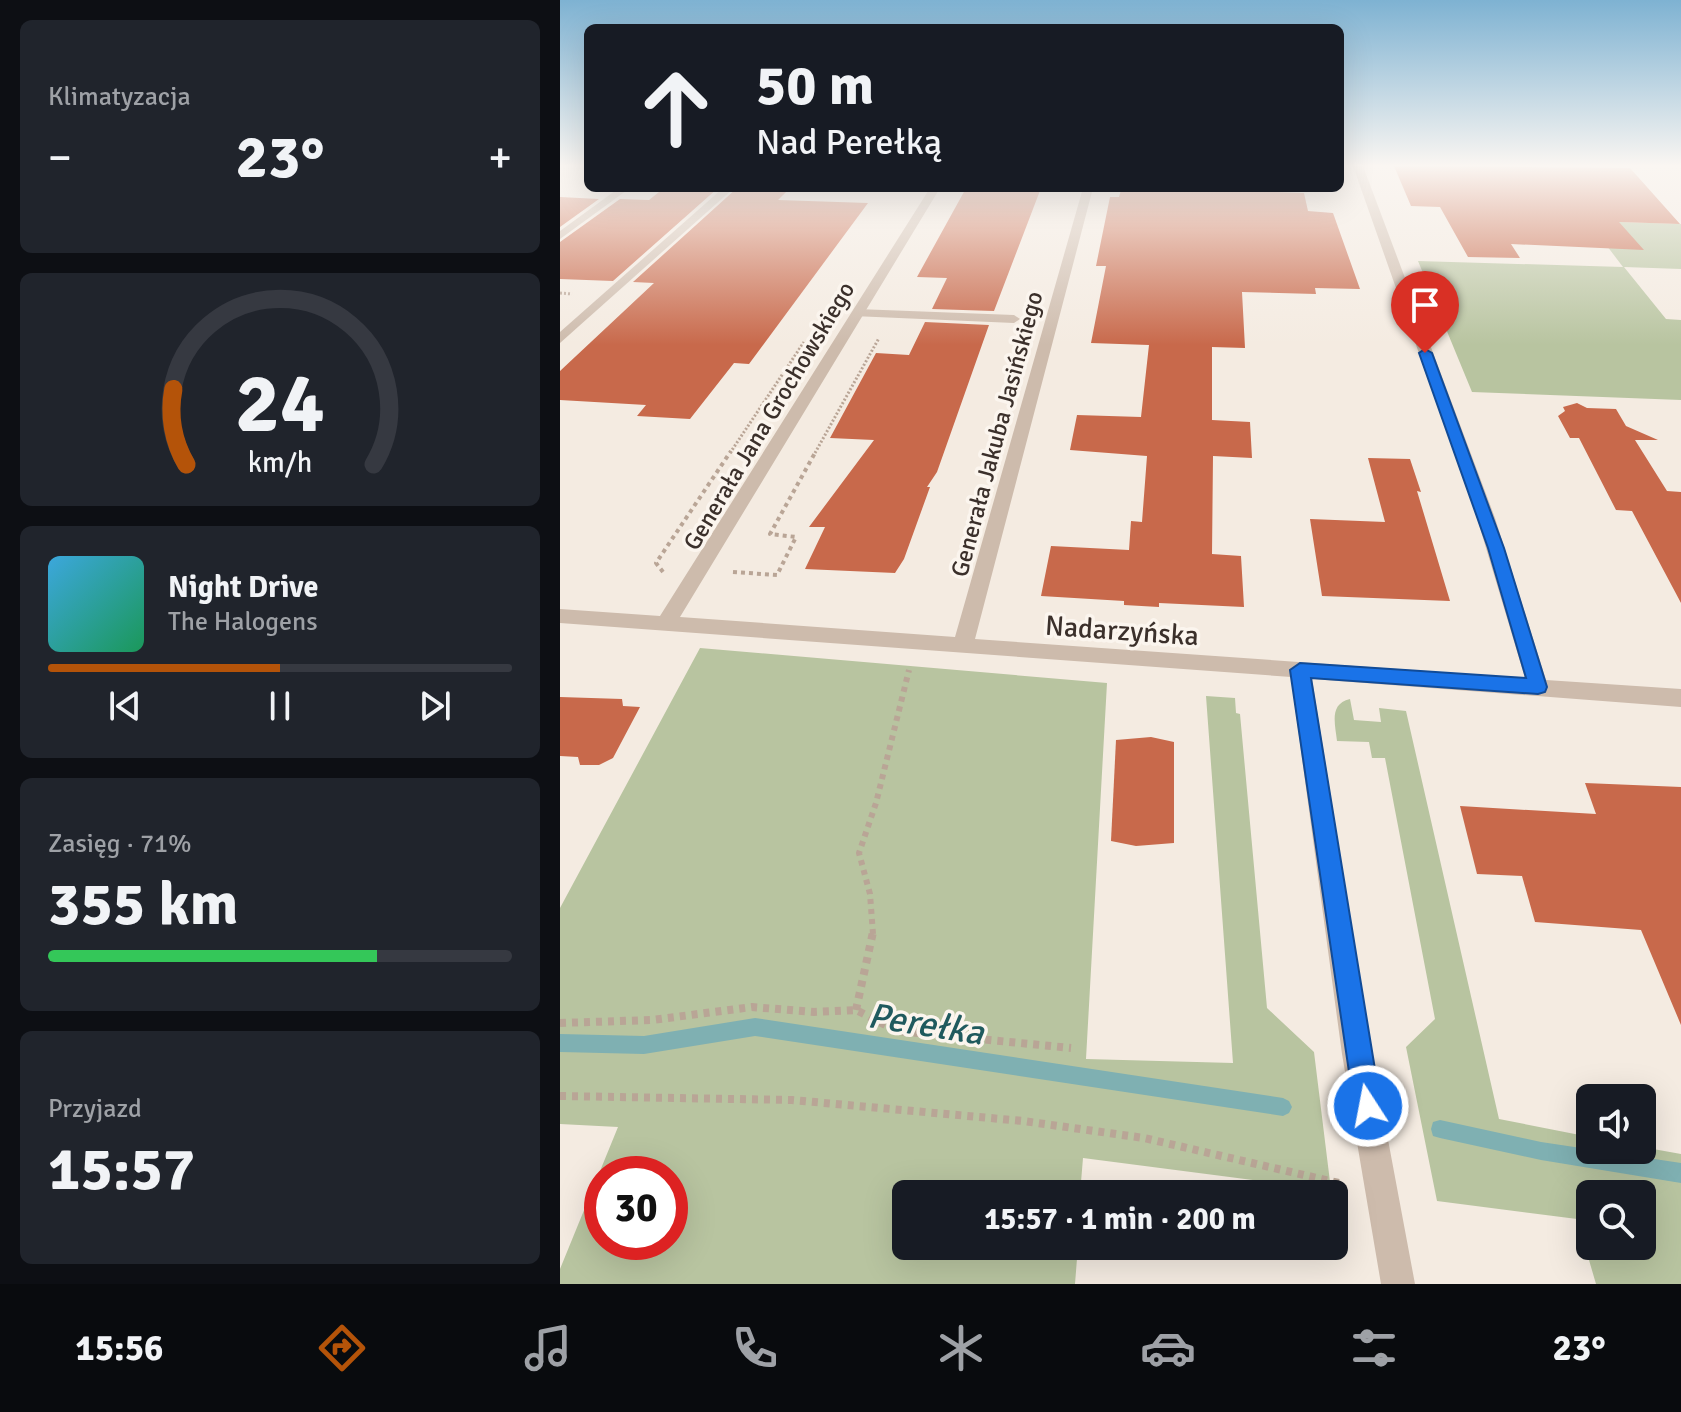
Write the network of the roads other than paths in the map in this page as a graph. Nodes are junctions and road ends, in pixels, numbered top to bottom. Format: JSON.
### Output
{"nodes":[{"id":1,"x":687,"y":226,"type":"edge"},
{"id":2,"x":911,"y":226,"type":"edge"},
{"id":3,"x":1078,"y":226,"type":"edge"},
{"id":4,"x":1380,"y":226,"type":"edge"},
{"id":5,"x":857,"y":313,"type":"junction"},
{"id":6,"x":1014,"y":319,"type":"dead end"},
{"id":7,"x":560,"y":339,"type":"edge"},
{"id":8,"x":560,"y":616,"type":"edge"},
{"id":9,"x":665,"y":625,"type":"junction"},
{"id":10,"x":963,"y":646,"type":"junction"},
{"id":11,"x":1300,"y":670,"type":"junction"},
{"id":12,"x":1538,"y":687,"type":"junction"},
{"id":13,"x":1681,"y":698,"type":"edge"},
{"id":14,"x":1398,"y":1284,"type":"edge"}],
"edges":[{"from":1,"to":7,"type":"street"},
{"from":2,"to":5,"type":"street","name":"Generała Jana Grochowskiego"},
{"from":3,"to":10,"type":"street","name":"Generała Jakuba Jasińskiego"},
{"from":4,"to":12,"type":"street"},
{"from":5,"to":6,"type":"street"},
{"from":5,"to":9,"type":"street","name":"Generała Jana Grochowskiego"},
{"from":8,"to":9,"type":"street","name":"Nadarzyńska"},
{"from":9,"to":10,"type":"street","name":"Nadarzyńska"},
{"from":10,"to":11,"type":"street","name":"Nadarzyńska"},
{"from":11,"to":12,"type":"street","name":"Nadarzyńska"},
{"from":11,"to":14,"type":"street"},
{"from":12,"to":13,"type":"street","name":"Nadarzyńska"}]}
